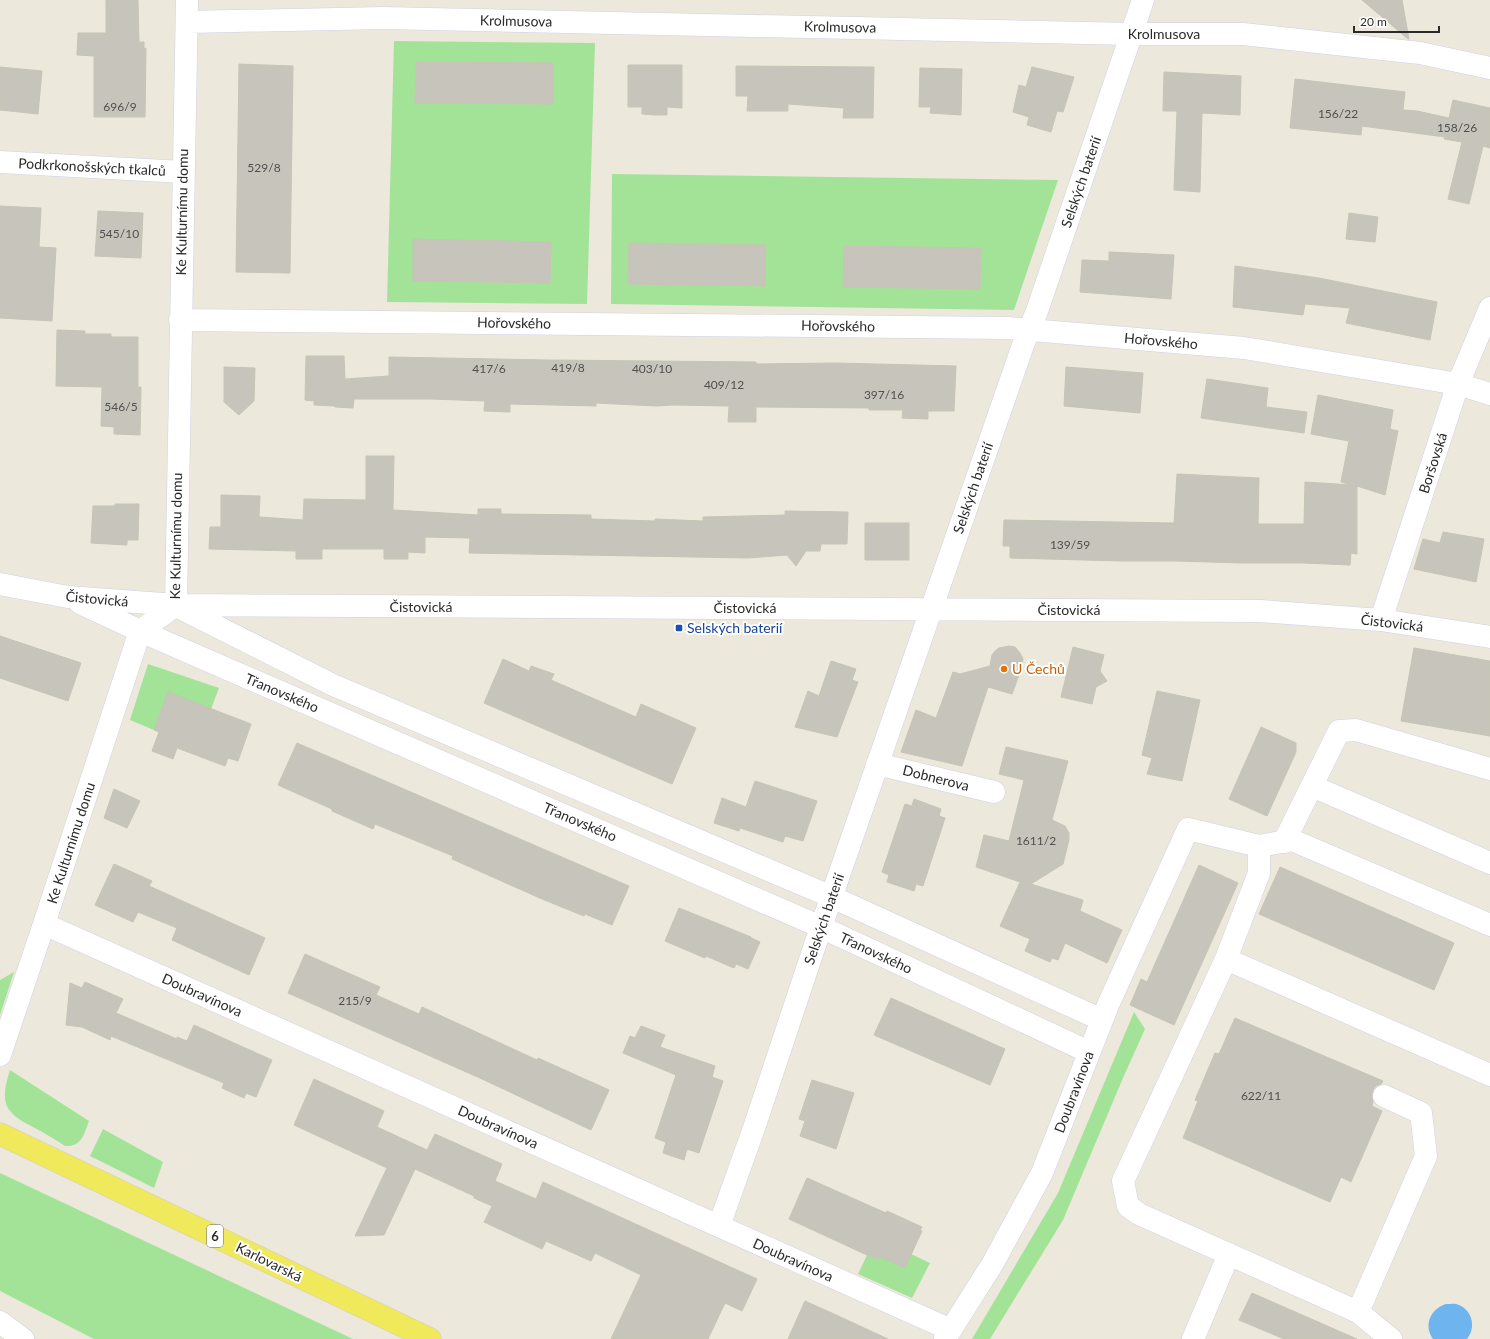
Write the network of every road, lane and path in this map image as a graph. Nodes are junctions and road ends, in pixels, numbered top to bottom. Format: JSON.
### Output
{"nodes":[{"id":1,"x":187,"y":0,"type":"edge"},
{"id":2,"x":1143,"y":0,"type":"edge"},
{"id":3,"x":383,"y":9,"type":"edge"},
{"id":4,"x":187,"y":22,"type":"junction"},
{"id":5,"x":1132,"y":34,"type":"junction"},
{"id":6,"x":1490,"y":68,"type":"edge"},
{"id":7,"x":0,"y":162,"type":"edge"},
{"id":8,"x":183,"y":172,"type":"junction"},
{"id":9,"x":1490,"y":308,"type":"edge"},
{"id":10,"x":180,"y":320,"type":"junction"},
{"id":11,"x":1029,"y":330,"type":"junction"},
{"id":12,"x":1458,"y":384,"type":"junction"},
{"id":13,"x":1490,"y":394,"type":"edge"},
{"id":14,"x":0,"y":584,"type":"edge"},
{"id":15,"x":68,"y":597,"type":"junction"},
{"id":16,"x":176,"y":606,"type":"junction"},
{"id":17,"x":931,"y":609,"type":"junction"},
{"id":18,"x":1381,"y":620,"type":"junction"},
{"id":19,"x":140,"y":632,"type":"junction"},
{"id":20,"x":1490,"y":637,"type":"edge"},
{"id":21,"x":877,"y":764,"type":"junction"},
{"id":22,"x":1490,"y":770,"type":"edge"},
{"id":23,"x":1312,"y":786,"type":"junction"},
{"id":24,"x":994,"y":792,"type":"dead end"},
{"id":25,"x":1284,"y":842,"type":"junction"},
{"id":26,"x":1259,"y":846,"type":"junction"},
{"id":27,"x":1490,"y":863,"type":"edge"},
{"id":28,"x":832,"y":897,"type":"junction"},
{"id":29,"x":44,"y":924,"type":"junction"},
{"id":30,"x":1490,"y":925,"type":"edge"},
{"id":31,"x":821,"y":927,"type":"junction"},
{"id":32,"x":1226,"y":959,"type":"junction"},
{"id":33,"x":1102,"y":1020,"type":"junction"},
{"id":34,"x":1089,"y":1052,"type":"junction"},
{"id":35,"x":0,"y":1055,"type":"edge"},
{"id":36,"x":1490,"y":1075,"type":"edge"},
{"id":37,"x":1384,"y":1096,"type":"dead end"},
{"id":38,"x":0,"y":1134,"type":"edge"},
{"id":39,"x":719,"y":1226,"type":"junction"},
{"id":40,"x":1229,"y":1254,"type":"junction"},
{"id":41,"x":1358,"y":1312,"type":"junction"},
{"id":42,"x":0,"y":1322,"type":"edge"},
{"id":43,"x":948,"y":1335,"type":"edge"},
{"id":44,"x":23,"y":1339,"type":"edge"},
{"id":45,"x":430,"y":1339,"type":"edge"},
{"id":46,"x":1193,"y":1339,"type":"edge"},
{"id":47,"x":1391,"y":1339,"type":"edge"}],
"edges":[{"from":1,"to":4,"type":"street","name":"Ke Kulturnímu domu"},
{"from":2,"to":5,"type":"street","name":"Selských baterií"},
{"from":3,"to":4,"type":"street","name":"Krolmusova"},
{"from":3,"to":5,"type":"street","name":"Krolmusova"},
{"from":4,"to":8,"type":"street","name":"Ke Kulturnímu domu"},
{"from":5,"to":6,"type":"street","name":"Krolmusova"},
{"from":5,"to":11,"type":"street","name":"Selských baterií"},
{"from":7,"to":8,"type":"street","name":"Podkrkonošských tkalců"},
{"from":8,"to":10,"type":"street","name":"Ke Kulturnímu domu"},
{"from":9,"to":12,"type":"street","name":"Boršovská"},
{"from":10,"to":11,"type":"street","name":"Hořovského"},
{"from":10,"to":16,"type":"street","name":"Ke Kulturnímu domu"},
{"from":11,"to":12,"type":"street","name":"Hořovského"},
{"from":11,"to":17,"type":"street","name":"Selských baterií"},
{"from":12,"to":13,"type":"street","name":"Hořovského"},
{"from":12,"to":18,"type":"street","name":"Boršovská"},
{"from":14,"to":15,"type":"street","name":"Čistovická"},
{"from":15,"to":16,"type":"street","name":"Čistovická"},
{"from":15,"to":19,"type":"street","name":"Třanovského"},
{"from":16,"to":17,"type":"street","name":"Čistovická"},
{"from":16,"to":19,"type":"street","name":"Ke Kulturnímu domu"},
{"from":16,"to":28,"type":"street","name":"Třanovského"},
{"from":17,"to":18,"type":"street","name":"Čistovická"},
{"from":17,"to":21,"type":"street","name":"Selských baterií"},
{"from":18,"to":20,"type":"street","name":"Čistovická"},
{"from":19,"to":29,"type":"street","name":"Ke Kulturnímu domu"},
{"from":19,"to":31,"type":"street","name":"Třanovského"},
{"from":21,"to":24,"type":"street","name":"Dobnerova"},
{"from":21,"to":28,"type":"street","name":"Selských baterií"},
{"from":22,"to":23,"type":"street"},
{"from":23,"to":25,"type":"street"},
{"from":23,"to":27,"type":"street"},
{"from":25,"to":26,"type":"street"},
{"from":25,"to":30,"type":"street"},
{"from":26,"to":32,"type":"street"},
{"from":26,"to":33,"type":"street","name":"Doubravínova"},
{"from":28,"to":31,"type":"street","name":"Selských baterií"},
{"from":28,"to":33,"type":"street","name":"Třanovského"},
{"from":29,"to":35,"type":"street","name":"Ke Kulturnímu domu"},
{"from":29,"to":39,"type":"street","name":"Doubravínova"},
{"from":31,"to":34,"type":"street","name":"Třanovského"},
{"from":31,"to":39,"type":"street","name":"Selských baterií"},
{"from":32,"to":36,"type":"street"},
{"from":32,"to":40,"type":"street"},
{"from":33,"to":34,"type":"street","name":"Doubravínova"},
{"from":34,"to":43,"type":"street","name":"Doubravínova"},
{"from":37,"to":41,"type":"street"},
{"from":38,"to":45,"type":"main road","name":"Karlovarská","number":"6"},
{"from":39,"to":43,"type":"street","name":"Doubravínova"},
{"from":40,"to":41,"type":"street"},
{"from":40,"to":46,"type":"street"},
{"from":41,"to":47,"type":"street"},
{"from":42,"to":44,"type":"street"}]}
